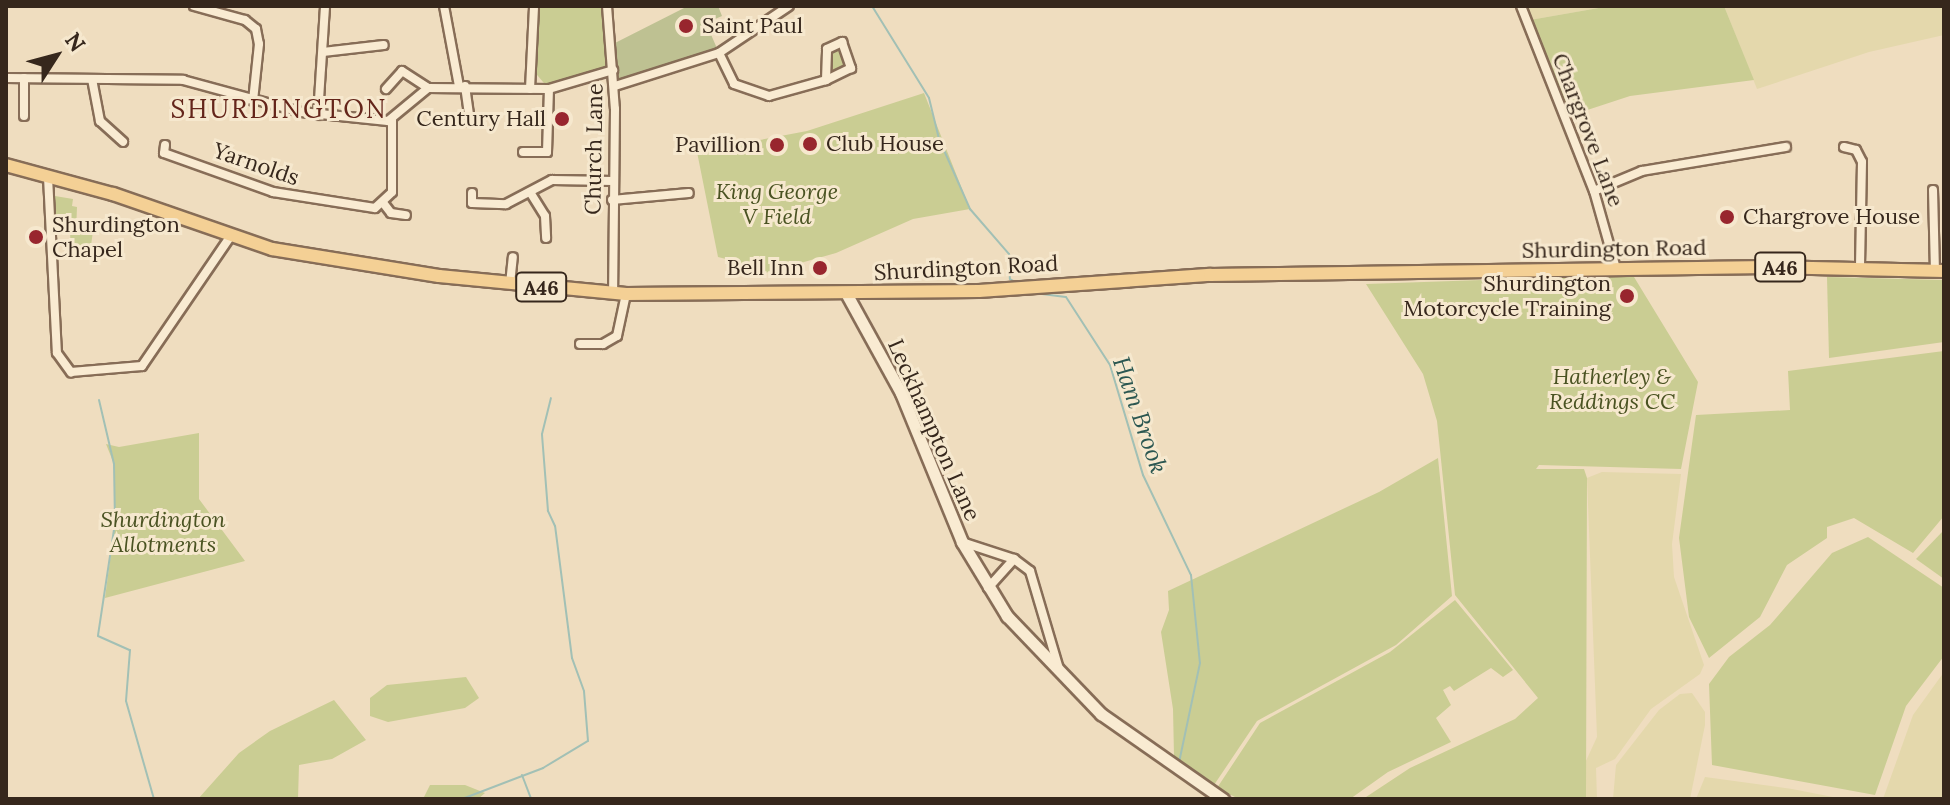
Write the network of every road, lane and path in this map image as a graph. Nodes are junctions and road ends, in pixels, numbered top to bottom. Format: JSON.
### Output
{"nodes":[{"id":1,"x":194,"y":6,"type":"edge"},
{"id":2,"x":325,"y":6,"type":"edge"},
{"id":3,"x":444,"y":6,"type":"edge"},
{"id":4,"x":534,"y":6,"type":"edge"},
{"id":5,"x":607,"y":6,"type":"edge"},
{"id":6,"x":789,"y":6,"type":"edge"},
{"id":7,"x":1521,"y":6,"type":"edge"},
{"id":8,"x":384,"y":45,"type":"dead end"},
{"id":9,"x":323,"y":52,"type":"junction"},
{"id":10,"x":719,"y":53,"type":"junction"},
{"id":11,"x":613,"y":70,"type":"junction"},
{"id":12,"x":6,"y":78,"type":"edge"},
{"id":13,"x":24,"y":78,"type":"junction"},
{"id":14,"x":92,"y":79,"type":"junction"},
{"id":15,"x":826,"y":80,"type":"junction"},
{"id":16,"x":462,"y":86,"type":"junction"},
{"id":17,"x":615,"y":86,"type":"junction"},
{"id":18,"x":428,"y":88,"type":"junction"},
{"id":19,"x":386,"y":89,"type":"dead end"},
{"id":20,"x":530,"y":89,"type":"junction"},
{"id":21,"x":549,"y":89,"type":"junction"},
{"id":22,"x":253,"y":101,"type":"junction"},
{"id":23,"x":318,"y":115,"type":"junction"},
{"id":24,"x":24,"y":116,"type":"dead end"},
{"id":25,"x":392,"y":120,"type":"junction"},
{"id":26,"x":470,"y":122,"type":"dead end"},
{"id":27,"x":123,"y":142,"type":"dead end"},
{"id":28,"x":1786,"y":147,"type":"dead end"},
{"id":29,"x":1844,"y":147,"type":"dead end"},
{"id":30,"x":523,"y":152,"type":"dead end"},
{"id":31,"x":164,"y":153,"type":"dead end"},
{"id":32,"x":6,"y":165,"type":"edge"},
{"id":33,"x":48,"y":177,"type":"junction"},
{"id":34,"x":613,"y":181,"type":"junction"},
{"id":35,"x":1933,"y":190,"type":"dead end"},
{"id":36,"x":1594,"y":191,"type":"junction"},
{"id":37,"x":530,"y":192,"type":"junction"},
{"id":38,"x":689,"y":193,"type":"dead end"},
{"id":39,"x":612,"y":200,"type":"junction"},
{"id":40,"x":384,"y":204,"type":"junction"},
{"id":41,"x":471,"y":214,"type":"dead end"},
{"id":42,"x":406,"y":215,"type":"dead end"},
{"id":43,"x":230,"y":237,"type":"junction"},
{"id":44,"x":546,"y":238,"type":"dead end"},
{"id":45,"x":513,"y":257,"type":"dead end"},
{"id":46,"x":1616,"y":269,"type":"junction"},
{"id":47,"x":1860,"y":269,"type":"junction"},
{"id":48,"x":1940,"y":271,"type":"edge"},
{"id":49,"x":510,"y":284,"type":"junction"},
{"id":50,"x":846,"y":293,"type":"junction"},
{"id":51,"x":620,"y":294,"type":"junction"},
{"id":52,"x":580,"y":344,"type":"dead end"},
{"id":53,"x":962,"y":542,"type":"junction"},
{"id":54,"x":1014,"y":559,"type":"junction"},
{"id":55,"x":988,"y":588,"type":"junction"},
{"id":56,"x":1061,"y":678,"type":"junction"},
{"id":57,"x":1223,"y":799,"type":"edge"}],
"edges":[{"from":1,"to":22,"type":"street"},
{"from":2,"to":9,"type":"street"},
{"from":3,"to":16,"type":"street"},
{"from":4,"to":20,"type":"street"},
{"from":5,"to":11,"type":"street","name":"Church Lane"},
{"from":6,"to":10,"type":"street"},
{"from":7,"to":36,"type":"street","name":"Chargrove Lane"},
{"from":8,"to":9,"type":"street"},
{"from":9,"to":23,"type":"street"},
{"from":10,"to":15,"type":"street"},
{"from":10,"to":17,"type":"street"},
{"from":11,"to":17,"type":"street","name":"Church Lane"},
{"from":11,"to":21,"type":"street"},
{"from":12,"to":13,"type":"street"},
{"from":13,"to":14,"type":"street"},
{"from":13,"to":24,"type":"street"},
{"from":14,"to":22,"type":"street"},
{"from":14,"to":27,"type":"street"},
{"from":15,"to":15,"type":"street"},
{"from":16,"to":18,"type":"street"},
{"from":16,"to":20,"type":"street"},
{"from":16,"to":26,"type":"street"},
{"from":17,"to":34,"type":"street","name":"Church Lane"},
{"from":18,"to":19,"type":"street"},
{"from":18,"to":25,"type":"street"},
{"from":20,"to":21,"type":"street"},
{"from":21,"to":30,"type":"street"},
{"from":22,"to":23,"type":"street"},
{"from":23,"to":25,"type":"street"},
{"from":25,"to":40,"type":"street"},
{"from":28,"to":36,"type":"street"},
{"from":29,"to":47,"type":"street"},
{"from":31,"to":40,"type":"street","name":"Yarnolds"},
{"from":32,"to":33,"type":"main road","name":"Shurdington Road","number":"A46"},
{"from":33,"to":43,"type":"main road","name":"Shurdington Road","number":"A46"},
{"from":33,"to":43,"type":"street"},
{"from":34,"to":37,"type":"street"},
{"from":34,"to":39,"type":"street","name":"Church Lane"},
{"from":35,"to":48,"type":"street"},
{"from":36,"to":46,"type":"street","name":"Chargrove Lane"},
{"from":37,"to":41,"type":"street"},
{"from":37,"to":44,"type":"street"},
{"from":38,"to":39,"type":"street"},
{"from":39,"to":51,"type":"street","name":"Church Lane"},
{"from":40,"to":42,"type":"street","name":"Yarnolds"},
{"from":43,"to":49,"type":"main road","name":"Shurdington Road","number":"A46"},
{"from":45,"to":49,"type":"street"},
{"from":46,"to":47,"type":"main road","name":"Shurdington Road","number":"A46"},
{"from":46,"to":50,"type":"main road","name":"Shurdington Road","number":"A46"},
{"from":47,"to":48,"type":"main road","name":"Shurdington Road","number":"A46"},
{"from":49,"to":51,"type":"main road","name":"Shurdington Road","number":"A46"},
{"from":50,"to":51,"type":"main road","name":"Shurdington Road","number":"A46"},
{"from":50,"to":53,"type":"street","name":"Leckhampton Lane"},
{"from":51,"to":52,"type":"street","name":"Church Lane"},
{"from":53,"to":54,"type":"street","name":"Leckhampton Lane"},
{"from":53,"to":55,"type":"street","name":"Leckhampton Lane"},
{"from":54,"to":55,"type":"street"},
{"from":54,"to":56,"type":"street"},
{"from":55,"to":56,"type":"street","name":"Leckhampton Lane"},
{"from":56,"to":57,"type":"street","name":"Leckhampton Lane"}]}
